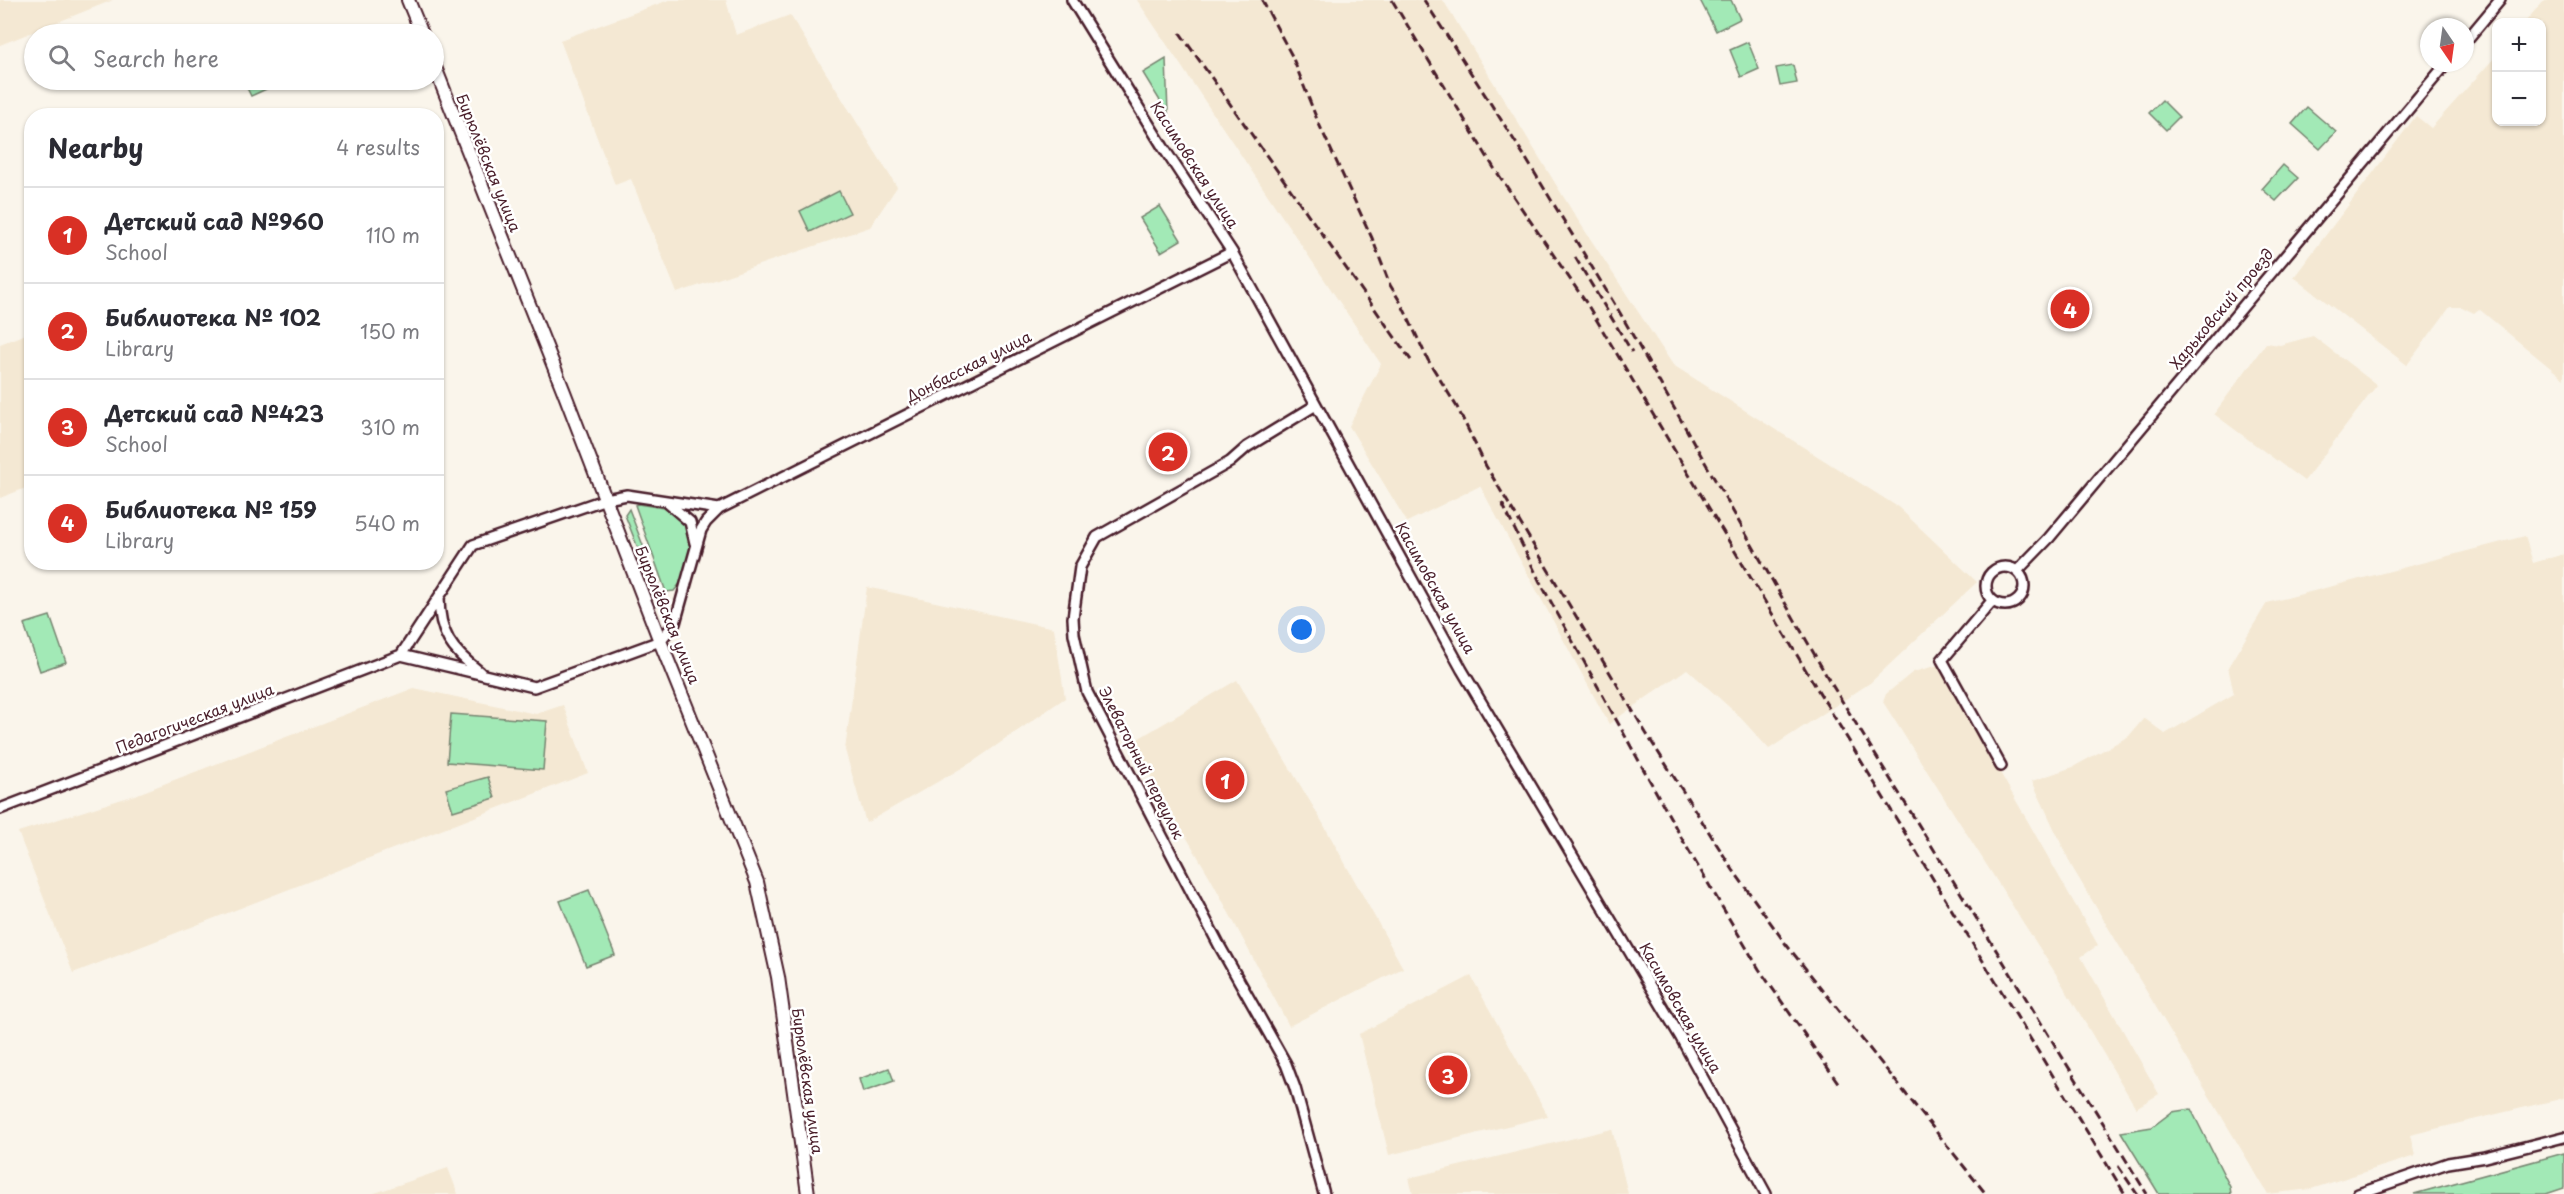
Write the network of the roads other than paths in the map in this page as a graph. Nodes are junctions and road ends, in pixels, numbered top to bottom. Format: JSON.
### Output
{"nodes":[{"id":1,"x":408,"y":0,"type":"edge"},
{"id":2,"x":1072,"y":0,"type":"edge"},
{"id":3,"x":2500,"y":0,"type":"edge"},
{"id":4,"x":418,"y":24,"type":"edge"},
{"id":5,"x":2474,"y":31,"type":"edge"},
{"id":6,"x":2439,"y":72,"type":"edge"},
{"id":7,"x":444,"y":90,"type":"edge"},
{"id":8,"x":1232,"y":252,"type":"junction"},
{"id":9,"x":1316,"y":405,"type":"junction"},
{"id":10,"x":606,"y":499,"type":"junction"},
{"id":11,"x":663,"y":501,"type":"junction"},
{"id":12,"x":719,"y":509,"type":"junction"},
{"id":13,"x":695,"y":554,"type":"junction"},
{"id":14,"x":2017,"y":571,"type":"junction"},
{"id":15,"x":439,"y":597,"type":"junction"},
{"id":16,"x":1992,"y":600,"type":"junction"},
{"id":17,"x":660,"y":641,"type":"junction"},
{"id":18,"x":401,"y":655,"type":"junction"},
{"id":19,"x":482,"y":675,"type":"junction"},
{"id":20,"x":2001,"y":766,"type":"dead end"},
{"id":21,"x":0,"y":810,"type":"edge"},
{"id":22,"x":2564,"y":1137,"type":"edge"},
{"id":23,"x":808,"y":1194,"type":"edge"},
{"id":24,"x":1324,"y":1194,"type":"edge"},
{"id":25,"x":1766,"y":1194,"type":"edge"},
{"id":26,"x":2358,"y":1194,"type":"edge"}],
"edges":[{"from":1,"to":4,"type":"street"},
{"from":2,"to":8,"type":"street","name":"Касимовская улица"},
{"from":3,"to":5,"type":"street"},
{"from":6,"to":14,"type":"street","name":"Харьковский проезд"},
{"from":7,"to":10,"type":"street","name":"Бирюлёвская улица"},
{"from":8,"to":9,"type":"street","name":"Касимовская улица"},
{"from":8,"to":12,"type":"street","name":"Донбасская улица"},
{"from":9,"to":24,"type":"street","name":"Элеваторный переулок"},
{"from":9,"to":25,"type":"street","name":"Касимовская улица"},
{"from":10,"to":11,"type":"street"},
{"from":10,"to":15,"type":"street"},
{"from":10,"to":17,"type":"street","name":"Бирюлёвская улица"},
{"from":11,"to":12,"type":"street"},
{"from":11,"to":13,"type":"street"},
{"from":12,"to":13,"type":"street"},
{"from":13,"to":17,"type":"street"},
{"from":14,"to":16,"type":"street"},
{"from":14,"to":16,"type":"street"},
{"from":15,"to":18,"type":"street"},
{"from":15,"to":19,"type":"street"},
{"from":16,"to":20,"type":"street"},
{"from":17,"to":19,"type":"street"},
{"from":17,"to":23,"type":"street","name":"Бирюлёвская улица"},
{"from":18,"to":19,"type":"street"},
{"from":18,"to":21,"type":"street","name":"Педагогическая улица"},
{"from":22,"to":26,"type":"street"}]}
